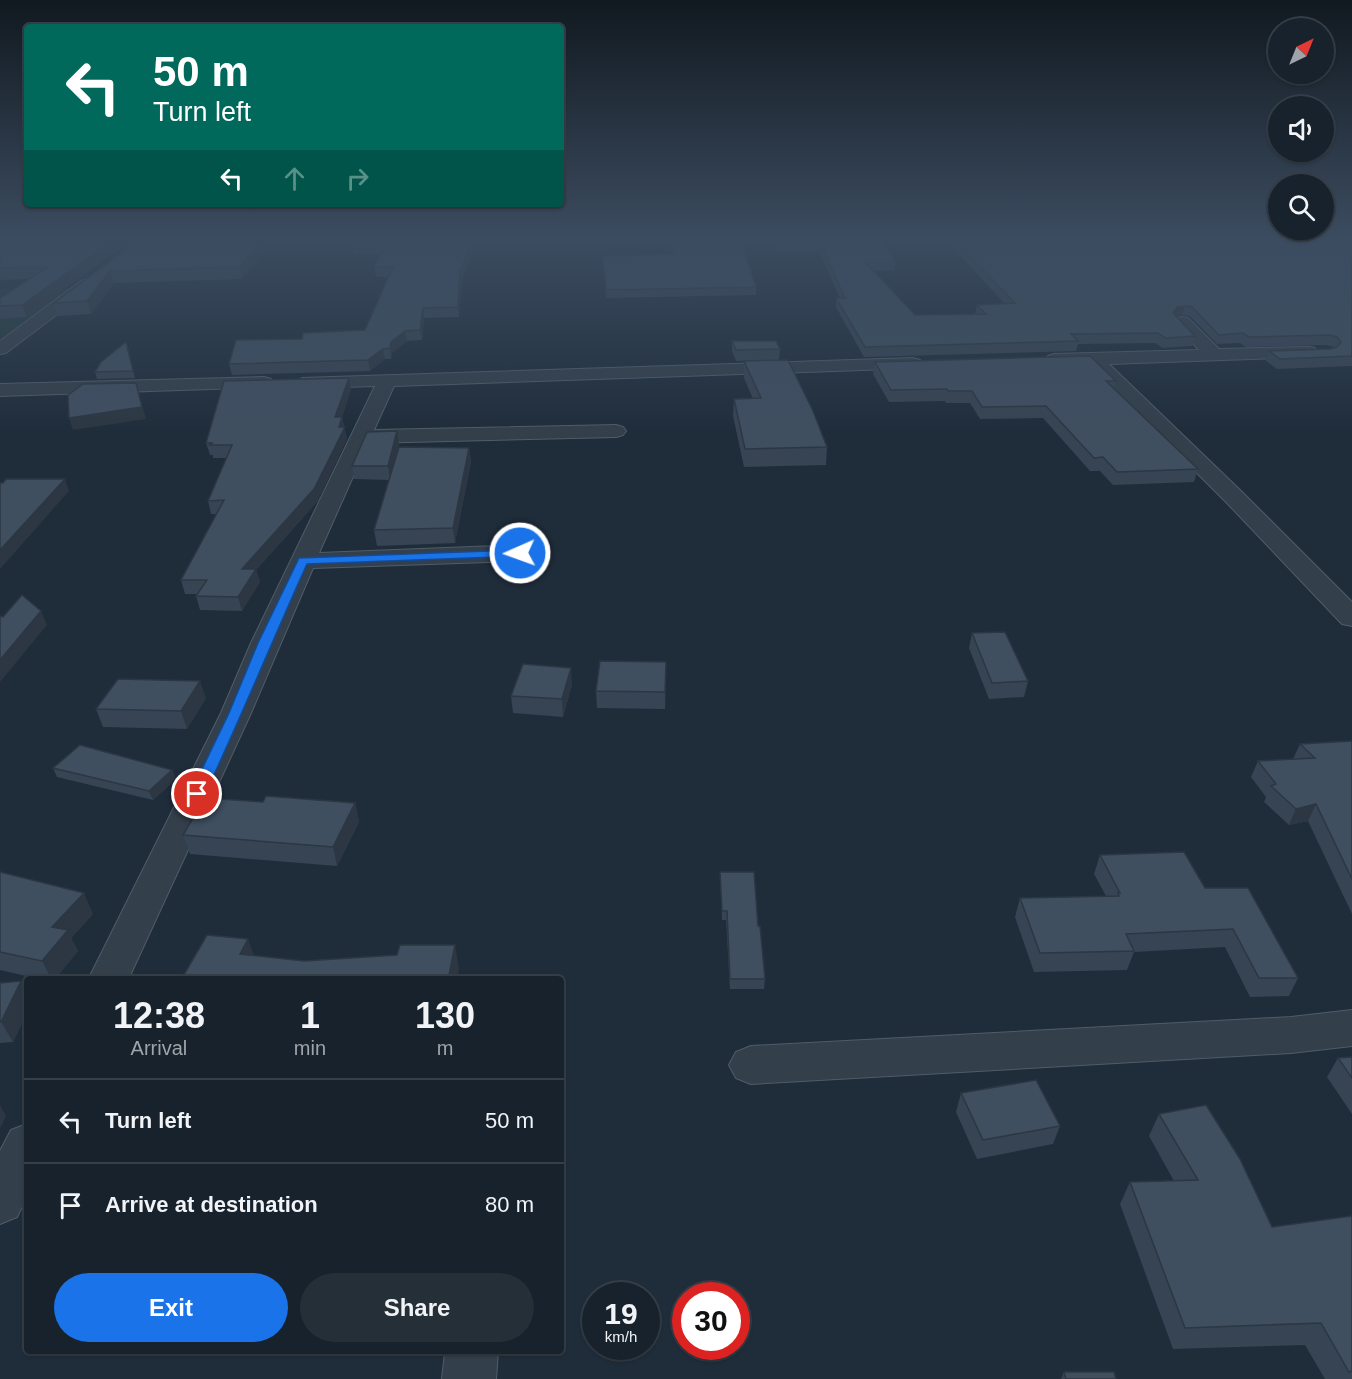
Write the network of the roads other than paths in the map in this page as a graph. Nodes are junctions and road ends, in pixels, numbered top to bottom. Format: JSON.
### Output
{"nodes":[{"id":1,"x":60,"y":304,"type":"edge"},
{"id":2,"x":1182,"y":322,"type":"edge"},
{"id":3,"x":0,"y":350,"type":"edge"},
{"id":4,"x":1326,"y":352,"type":"edge"},
{"id":5,"x":1215,"y":356,"type":"junction"},
{"id":6,"x":1093,"y":359,"type":"junction"},
{"id":7,"x":1033,"y":361,"type":"edge"},
{"id":8,"x":937,"y":364,"type":"edge"},
{"id":9,"x":387,"y":380,"type":"junction"},
{"id":10,"x":0,"y":390,"type":"edge"},
{"id":11,"x":616,"y":431,"type":"dead end"},
{"id":12,"x":360,"y":436,"type":"junction"},
{"id":13,"x":520,"y":553,"type":"dead end"},
{"id":14,"x":303,"y":561,"type":"junction"},
{"id":15,"x":1352,"y":618,"type":"edge"},
{"id":16,"x":110,"y":976,"type":"edge"},
{"id":17,"x":1352,"y":1028,"type":"edge"},
{"id":18,"x":751,"y":1065,"type":"dead end"},
{"id":19,"x":24,"y":1151,"type":"edge"},
{"id":20,"x":0,"y":1201,"type":"edge"},
{"id":21,"x":472,"y":1354,"type":"edge"},
{"id":22,"x":469,"y":1379,"type":"edge"}],
"edges":[{"from":1,"to":3,"type":"street"},
{"from":2,"to":5,"type":"street"},
{"from":4,"to":5,"type":"street"},
{"from":5,"to":6,"type":"street"},
{"from":6,"to":7,"type":"street"},
{"from":6,"to":15,"type":"street"},
{"from":8,"to":9,"type":"street"},
{"from":9,"to":10,"type":"street"},
{"from":9,"to":12,"type":"street"},
{"from":11,"to":12,"type":"street"},
{"from":12,"to":14,"type":"street"},
{"from":13,"to":14,"type":"street"},
{"from":14,"to":16,"type":"street"},
{"from":17,"to":18,"type":"street"},
{"from":19,"to":20,"type":"street"},
{"from":21,"to":22,"type":"street"}]}
